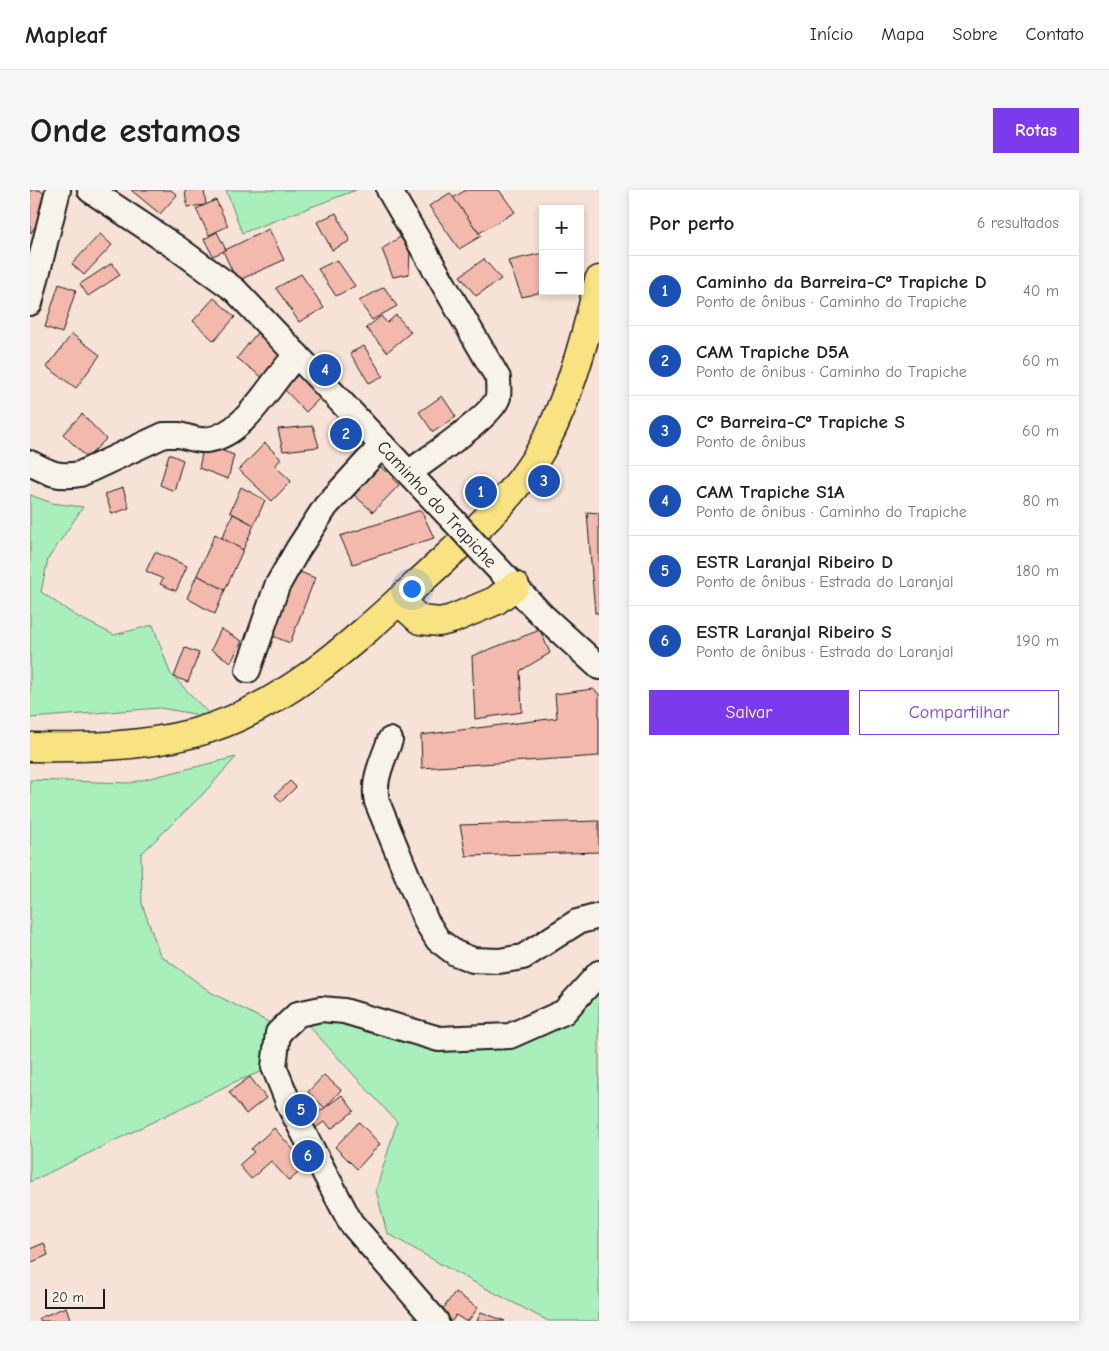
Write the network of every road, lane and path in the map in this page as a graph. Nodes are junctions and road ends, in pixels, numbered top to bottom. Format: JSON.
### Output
{"nodes":[{"id":1,"x":58,"y":190,"type":"edge"},
{"id":2,"x":90,"y":190,"type":"edge"},
{"id":3,"x":389,"y":190,"type":"edge"},
{"id":4,"x":598,"y":283,"type":"edge"},
{"id":5,"x":30,"y":303,"type":"edge"},
{"id":6,"x":297,"y":355,"type":"junction"},
{"id":7,"x":382,"y":445,"type":"junction"},
{"id":8,"x":30,"y":463,"type":"edge"},
{"id":9,"x":409,"y":473,"type":"junction"},
{"id":10,"x":514,"y":586,"type":"junction"},
{"id":11,"x":399,"y":601,"type":"junction"},
{"id":12,"x":599,"y":667,"type":"edge"},
{"id":13,"x":248,"y":670,"type":"dead end"},
{"id":14,"x":390,"y":740,"type":"dead end"},
{"id":15,"x":30,"y":747,"type":"edge"},
{"id":16,"x":599,"y":916,"type":"edge"},
{"id":17,"x":599,"y":973,"type":"edge"},
{"id":18,"x":436,"y":1321,"type":"edge"}],
"edges":[{"from":1,"to":5,"type":"street"},
{"from":2,"to":6,"type":"street","name":"Caminho do Trapiche"},
{"from":3,"to":9,"type":"street"},
{"from":4,"to":11,"type":"main road"},
{"from":6,"to":7,"type":"street","name":"Caminho do Trapiche"},
{"from":6,"to":8,"type":"street"},
{"from":7,"to":9,"type":"street","name":"Caminho do Trapiche"},
{"from":7,"to":13,"type":"street"},
{"from":9,"to":10,"type":"street","name":"Caminho do Trapiche","bridge":true},
{"from":10,"to":11,"type":"main road"},
{"from":10,"to":12,"type":"street","name":"Caminho do Trapiche"},
{"from":11,"to":15,"type":"main road"},
{"from":14,"to":16,"type":"street"},
{"from":17,"to":18,"type":"street"}]}
